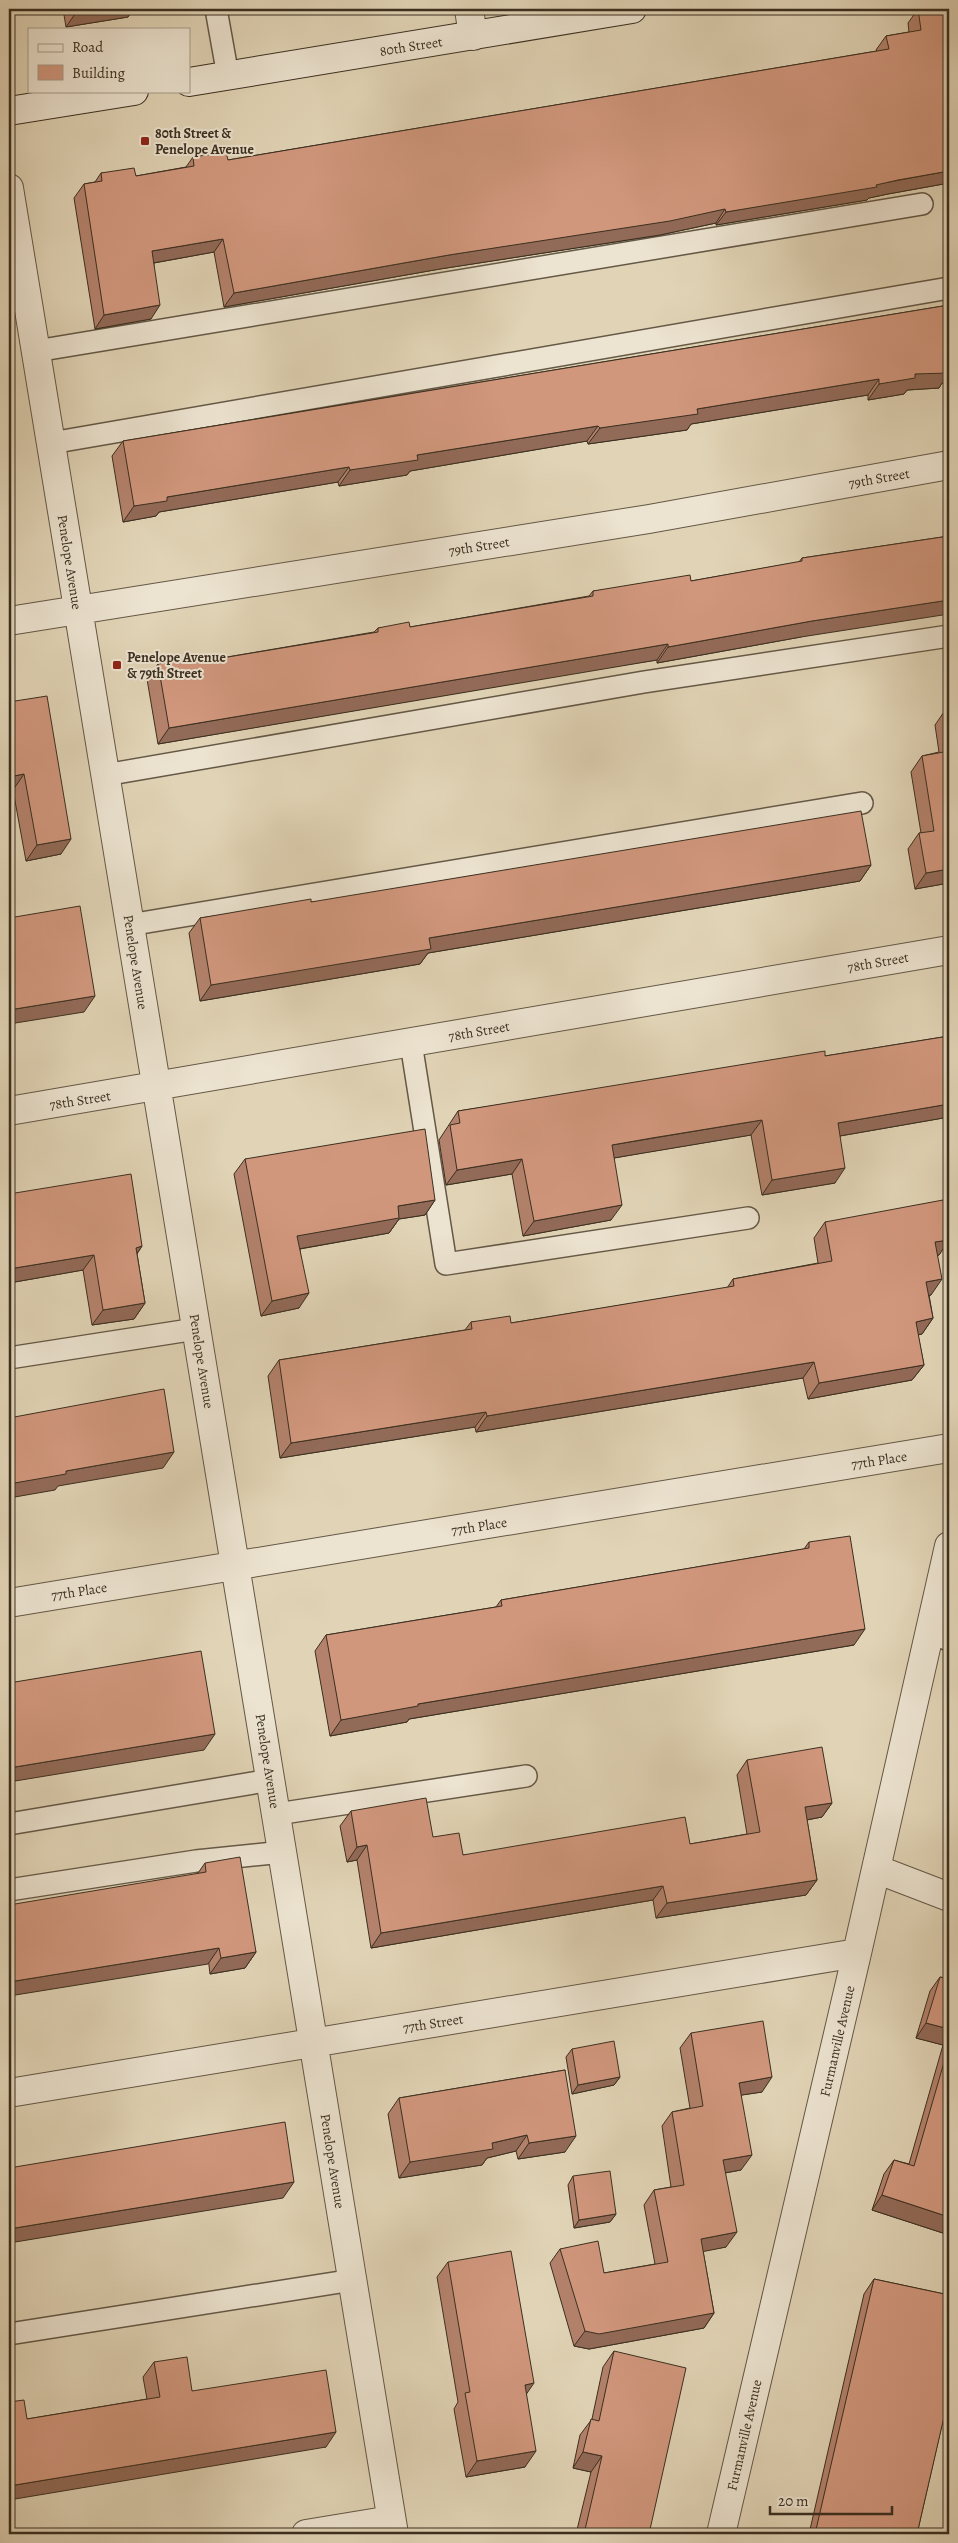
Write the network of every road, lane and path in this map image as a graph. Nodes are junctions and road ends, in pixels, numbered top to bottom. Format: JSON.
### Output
{"nodes":[{"id":1,"x":216,"y":9,"type":"edge"},
{"id":2,"x":469,"y":9,"type":"edge"},
{"id":3,"x":632,"y":9,"type":"edge"},
{"id":4,"x":473,"y":36,"type":"junction"},
{"id":5,"x":228,"y":76,"type":"junction"},
{"id":6,"x":190,"y":82,"type":"edge"},
{"id":7,"x":128,"y":92,"type":"edge"},
{"id":8,"x":9,"y":111,"type":"edge"},
{"id":9,"x":9,"y":188,"type":"edge"},
{"id":10,"x":922,"y":204,"type":"dead end"},
{"id":11,"x":949,"y":288,"type":"edge"},
{"id":12,"x":36,"y":351,"type":"junction"},
{"id":13,"x":51,"y":443,"type":"junction"},
{"id":14,"x":949,"y":465,"type":"edge"},
{"id":15,"x":78,"y":610,"type":"junction"},
{"id":16,"x":9,"y":621,"type":"edge"},
{"id":17,"x":949,"y":636,"type":"edge"},
{"id":18,"x":105,"y":775,"type":"junction"},
{"id":19,"x":862,"y":803,"type":"dead end"},
{"id":20,"x":129,"y":925,"type":"junction"},
{"id":21,"x":949,"y":950,"type":"edge"},
{"id":22,"x":411,"y":1043,"type":"junction"},
{"id":23,"x":156,"y":1087,"type":"junction"},
{"id":24,"x":9,"y":1111,"type":"edge"},
{"id":25,"x":748,"y":1218,"type":"dead end"},
{"id":26,"x":196,"y":1329,"type":"junction"},
{"id":27,"x":9,"y":1358,"type":"edge"},
{"id":28,"x":949,"y":1448,"type":"edge"},
{"id":29,"x":949,"y":1546,"type":"edge"},
{"id":30,"x":236,"y":1566,"type":"junction"},
{"id":31,"x":9,"y":1603,"type":"edge"},
{"id":32,"x":939,"y":1637,"type":"edge"},
{"id":33,"x":526,"y":1776,"type":"dead end"},
{"id":34,"x":271,"y":1780,"type":"junction"},
{"id":35,"x":276,"y":1814,"type":"junction"},
{"id":36,"x":9,"y":1824,"type":"edge"},
{"id":37,"x":283,"y":1852,"type":"junction"},
{"id":38,"x":876,"y":1869,"type":"junction"},
{"id":39,"x":9,"y":1890,"type":"edge"},
{"id":40,"x":949,"y":1897,"type":"edge"},
{"id":41,"x":857,"y":1953,"type":"junction"},
{"id":42,"x":314,"y":2043,"type":"junction"},
{"id":43,"x":9,"y":2094,"type":"edge"},
{"id":44,"x":353,"y":2280,"type":"junction"},
{"id":45,"x":9,"y":2334,"type":"edge"},
{"id":46,"x":392,"y":2527,"type":"edge"},
{"id":47,"x":306,"y":2534,"type":"edge"},
{"id":48,"x":721,"y":2534,"type":"edge"}],
"edges":[{"from":1,"to":5,"type":"lane"},
{"from":2,"to":4,"type":"street"},
{"from":3,"to":4,"type":"street","name":"80th Street"},
{"from":4,"to":5,"type":"street","name":"80th Street"},
{"from":5,"to":6,"type":"street","name":"80th Street"},
{"from":7,"to":8,"type":"street"},
{"from":9,"to":12,"type":"street","name":"Penelope Avenue"},
{"from":10,"to":12,"type":"lane"},
{"from":11,"to":13,"type":"lane"},
{"from":12,"to":13,"type":"street","name":"Penelope Avenue"},
{"from":13,"to":15,"type":"street","name":"Penelope Avenue"},
{"from":14,"to":15,"type":"street","name":"79th Street"},
{"from":15,"to":16,"type":"street","name":"79th Street"},
{"from":15,"to":18,"type":"street","name":"Penelope Avenue"},
{"from":17,"to":18,"type":"lane"},
{"from":18,"to":20,"type":"street","name":"Penelope Avenue"},
{"from":19,"to":20,"type":"lane"},
{"from":20,"to":23,"type":"street","name":"Penelope Avenue"},
{"from":21,"to":22,"type":"street","name":"78th Street"},
{"from":22,"to":23,"type":"street","name":"78th Street"},
{"from":22,"to":25,"type":"lane"},
{"from":23,"to":24,"type":"street","name":"78th Street"},
{"from":23,"to":26,"type":"street","name":"Penelope Avenue"},
{"from":26,"to":27,"type":"lane"},
{"from":26,"to":30,"type":"street","name":"Penelope Avenue"},
{"from":28,"to":30,"type":"street","name":"77th Place"},
{"from":29,"to":32,"type":"street","name":"Furmanville Avenue"},
{"from":30,"to":31,"type":"street","name":"77th Place"},
{"from":30,"to":34,"type":"street","name":"Penelope Avenue"},
{"from":32,"to":38,"type":"street","name":"Furmanville Avenue"},
{"from":33,"to":35,"type":"lane"},
{"from":34,"to":35,"type":"street","name":"Penelope Avenue"},
{"from":34,"to":36,"type":"lane"},
{"from":35,"to":37,"type":"street","name":"Penelope Avenue"},
{"from":37,"to":39,"type":"lane"},
{"from":37,"to":42,"type":"street","name":"Penelope Avenue"},
{"from":38,"to":40,"type":"street"},
{"from":38,"to":41,"type":"street","name":"Furmanville Avenue"},
{"from":41,"to":42,"type":"street","name":"77th Street"},
{"from":41,"to":48,"type":"street","name":"Furmanville Avenue"},
{"from":42,"to":43,"type":"street","name":"77th Street"},
{"from":42,"to":44,"type":"street","name":"Penelope Avenue"},
{"from":44,"to":45,"type":"lane"},
{"from":44,"to":46,"type":"street","name":"Penelope Avenue"},
{"from":46,"to":47,"type":"street"}]}
